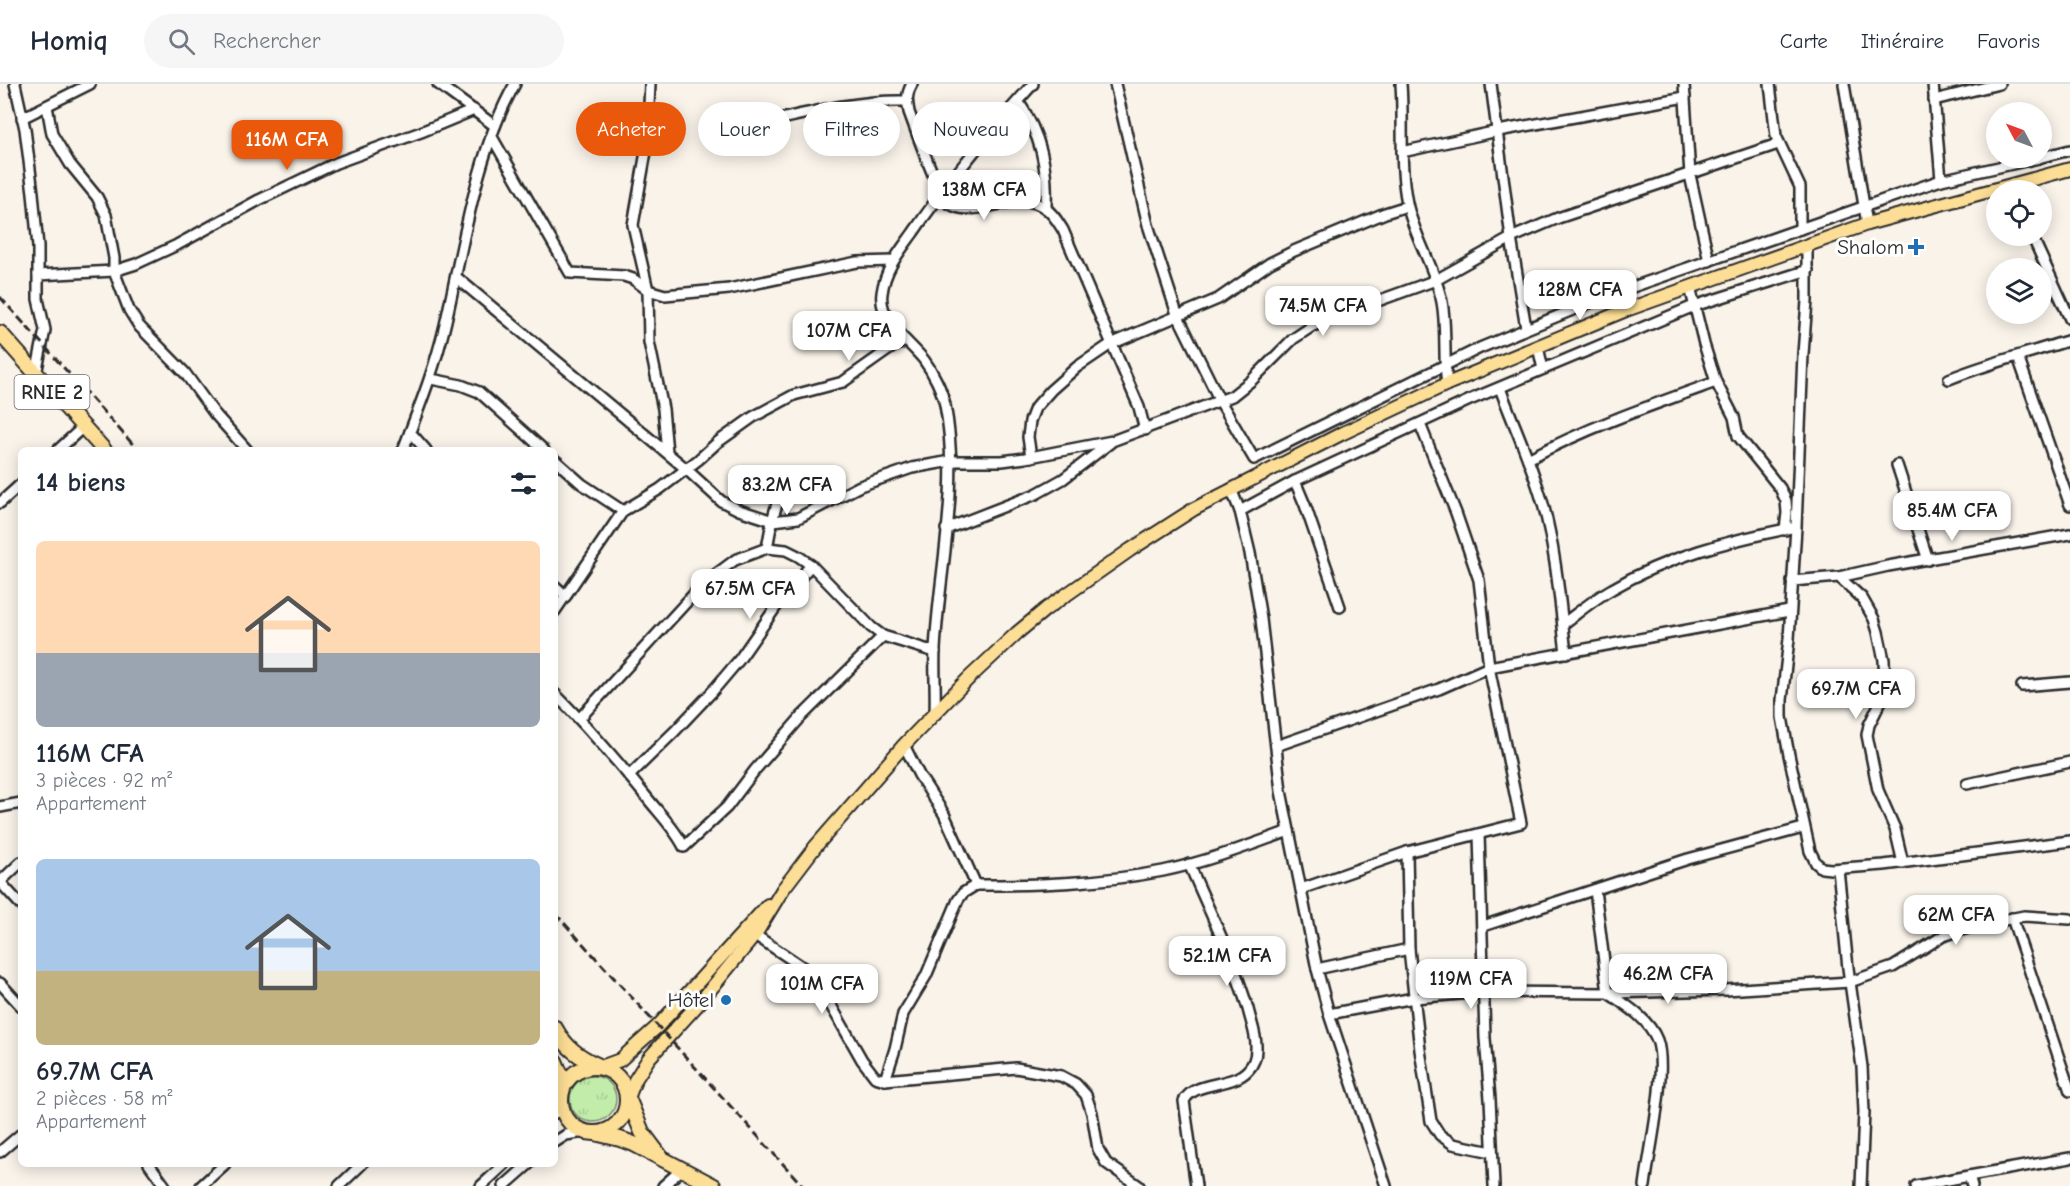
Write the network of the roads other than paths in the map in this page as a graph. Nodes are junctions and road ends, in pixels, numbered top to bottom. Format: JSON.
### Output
{"nodes":[{"id":1,"x":15,"y":84,"type":"edge"},
{"id":2,"x":90,"y":84,"type":"edge"},
{"id":3,"x":438,"y":84,"type":"edge"},
{"id":4,"x":515,"y":84,"type":"edge"},
{"id":5,"x":650,"y":84,"type":"edge"},
{"id":6,"x":912,"y":84,"type":"edge"},
{"id":7,"x":1033,"y":84,"type":"edge"},
{"id":8,"x":1115,"y":84,"type":"edge"},
{"id":9,"x":1401,"y":84,"type":"edge"},
{"id":10,"x":1491,"y":84,"type":"edge"},
{"id":11,"x":1684,"y":84,"type":"edge"},
{"id":12,"x":1770,"y":84,"type":"edge"},
{"id":13,"x":1844,"y":84,"type":"edge"},
{"id":14,"x":1933,"y":84,"type":"edge"},
{"id":15,"x":1999,"y":84,"type":"edge"},
{"id":16,"x":1685,"y":98,"type":"junction"},
{"id":17,"x":1934,"y":100,"type":"junction"},
{"id":18,"x":906,"y":101,"type":"junction"},
{"id":19,"x":1018,"y":101,"type":"junction"},
{"id":20,"x":47,"y":106,"type":"junction"},
{"id":21,"x":474,"y":110,"type":"junction"},
{"id":22,"x":22,"y":118,"type":"junction"},
{"id":23,"x":791,"y":119,"type":"edge"},
{"id":24,"x":495,"y":126,"type":"junction"},
{"id":25,"x":1498,"y":131,"type":"junction"},
{"id":26,"x":492,"y":137,"type":"junction"},
{"id":27,"x":1778,"y":144,"type":"junction"},
{"id":28,"x":2070,"y":150,"type":"edge"},
{"id":29,"x":1402,"y":152,"type":"junction"},
{"id":30,"x":2052,"y":154,"type":"edge"},
{"id":31,"x":1993,"y":168,"type":"edge"},
{"id":32,"x":2070,"y":169,"type":"edge"},
{"id":33,"x":1690,"y":175,"type":"junction"},
{"id":34,"x":1941,"y":180,"type":"junction"},
{"id":35,"x":2033,"y":180,"type":"edge"},
{"id":36,"x":1986,"y":193,"type":"edge"},
{"id":37,"x":940,"y":194,"type":"junction"},
{"id":38,"x":1407,"y":206,"type":"junction"},
{"id":39,"x":1865,"y":206,"type":"junction"},
{"id":40,"x":1047,"y":208,"type":"junction"},
{"id":41,"x":1867,"y":224,"type":"junction"},
{"id":42,"x":1800,"y":229,"type":"junction"},
{"id":43,"x":1511,"y":238,"type":"junction"},
{"id":44,"x":1807,"y":244,"type":"junction"},
{"id":45,"x":2037,"y":246,"type":"edge"},
{"id":46,"x":893,"y":261,"type":"junction"},
{"id":47,"x":1709,"y":261,"type":"junction"},
{"id":48,"x":1808,"y":270,"type":"junction"},
{"id":49,"x":114,"y":271,"type":"junction"},
{"id":50,"x":38,"y":276,"type":"junction"},
{"id":51,"x":456,"y":277,"type":"junction"},
{"id":52,"x":1436,"y":280,"type":"junction"},
{"id":53,"x":1690,"y":287,"type":"junction"},
{"id":54,"x":648,"y":290,"type":"junction"},
{"id":55,"x":1694,"y":306,"type":"junction"},
{"id":56,"x":1178,"y":314,"type":"junction"},
{"id":57,"x":2070,"y":319,"type":"edge"},
{"id":58,"x":1526,"y":328,"type":"junction"},
{"id":59,"x":0,"y":333,"type":"edge"},
{"id":60,"x":2070,"y":340,"type":"edge"},
{"id":61,"x":906,"y":341,"type":"junction"},
{"id":62,"x":1111,"y":344,"type":"junction"},
{"id":63,"x":1538,"y":347,"type":"junction"},
{"id":64,"x":2018,"y":357,"type":"junction"},
{"id":65,"x":1444,"y":366,"type":"junction"},
{"id":66,"x":1543,"y":369,"type":"junction"},
{"id":67,"x":36,"y":374,"type":"junction"},
{"id":68,"x":431,"y":379,"type":"junction"},
{"id":69,"x":1949,"y":379,"type":"dead end"},
{"id":70,"x":1716,"y":382,"type":"junction"},
{"id":71,"x":1447,"y":384,"type":"junction"},
{"id":72,"x":1500,"y":388,"type":"junction"},
{"id":73,"x":1220,"y":401,"type":"junction"},
{"id":74,"x":1420,"y":424,"type":"junction"},
{"id":75,"x":83,"y":427,"type":"junction"},
{"id":76,"x":1145,"y":430,"type":"junction"},
{"id":77,"x":410,"y":432,"type":"junction"},
{"id":78,"x":1112,"y":441,"type":"junction"},
{"id":79,"x":61,"y":447,"type":"edge"},
{"id":80,"x":101,"y":447,"type":"edge"},
{"id":81,"x":244,"y":447,"type":"edge"},
{"id":82,"x":404,"y":447,"type":"edge"},
{"id":83,"x":423,"y":447,"type":"edge"},
{"id":84,"x":541,"y":447,"type":"edge"},
{"id":85,"x":667,"y":453,"type":"junction"},
{"id":86,"x":1031,"y":457,"type":"junction"},
{"id":87,"x":1528,"y":459,"type":"junction"},
{"id":88,"x":951,"y":461,"type":"junction"},
{"id":89,"x":558,"y":463,"type":"edge"},
{"id":90,"x":1898,"y":465,"type":"dead end"},
{"id":91,"x":685,"y":468,"type":"junction"},
{"id":92,"x":798,"y":477,"type":"dead end"},
{"id":93,"x":1295,"y":482,"type":"junction"},
{"id":94,"x":18,"y":487,"type":"edge"},
{"id":95,"x":1232,"y":489,"type":"junction"},
{"id":96,"x":0,"y":503,"type":"edge"},
{"id":97,"x":2070,"y":505,"type":"edge"},
{"id":98,"x":623,"y":511,"type":"junction"},
{"id":99,"x":1240,"y":512,"type":"junction"},
{"id":100,"x":772,"y":522,"type":"junction"},
{"id":101,"x":1796,"y":527,"type":"junction"},
{"id":102,"x":946,"y":529,"type":"junction"},
{"id":103,"x":1785,"y":530,"type":"junction"},
{"id":104,"x":2070,"y":534,"type":"edge"},
{"id":105,"x":767,"y":548,"type":"junction"},
{"id":106,"x":1928,"y":560,"type":"junction"},
{"id":107,"x":811,"y":565,"type":"junction"},
{"id":108,"x":1839,"y":577,"type":"junction"},
{"id":109,"x":1792,"y":582,"type":"junction"},
{"id":110,"x":558,"y":589,"type":"edge"},
{"id":111,"x":566,"y":596,"type":"junction"},
{"id":112,"x":558,"y":607,"type":"edge"},
{"id":113,"x":1340,"y":607,"type":"dead end"},
{"id":114,"x":1789,"y":611,"type":"junction"},
{"id":115,"x":1563,"y":624,"type":"junction"},
{"id":116,"x":883,"y":636,"type":"junction"},
{"id":117,"x":934,"y":652,"type":"junction"},
{"id":118,"x":1566,"y":653,"type":"junction"},
{"id":119,"x":1489,"y":667,"type":"junction"},
{"id":120,"x":2070,"y":682,"type":"edge"},
{"id":121,"x":2022,"y":686,"type":"dead end"},
{"id":122,"x":558,"y":697,"type":"edge"},
{"id":123,"x":935,"y":714,"type":"junction"},
{"id":124,"x":580,"y":718,"type":"junction"},
{"id":125,"x":904,"y":745,"type":"junction"},
{"id":126,"x":1276,"y":746,"type":"junction"},
{"id":127,"x":2070,"y":762,"type":"edge"},
{"id":128,"x":629,"y":776,"type":"junction"},
{"id":129,"x":1967,"y":784,"type":"dead end"},
{"id":130,"x":18,"y":804,"type":"edge"},
{"id":131,"x":0,"y":807,"type":"edge"},
{"id":132,"x":1803,"y":828,"type":"junction"},
{"id":133,"x":1289,"y":831,"type":"junction"},
{"id":134,"x":1479,"y":834,"type":"junction"},
{"id":135,"x":2070,"y":841,"type":"edge"},
{"id":136,"x":1407,"y":852,"type":"junction"},
{"id":137,"x":1902,"y":863,"type":"junction"},
{"id":138,"x":1189,"y":864,"type":"junction"},
{"id":139,"x":18,"y":865,"type":"edge"},
{"id":140,"x":1838,"y":869,"type":"junction"},
{"id":141,"x":0,"y":882,"type":"edge"},
{"id":142,"x":976,"y":885,"type":"junction"},
{"id":143,"x":783,"y":889,"type":"junction"},
{"id":144,"x":1301,"y":889,"type":"junction"},
{"id":145,"x":1595,"y":890,"type":"junction"},
{"id":146,"x":18,"y":902,"type":"edge"},
{"id":147,"x":2012,"y":918,"type":"junction"},
{"id":148,"x":2070,"y":919,"type":"edge"},
{"id":149,"x":1483,"y":926,"type":"junction"},
{"id":150,"x":755,"y":935,"type":"junction"},
{"id":151,"x":1408,"y":949,"type":"junction"},
{"id":152,"x":1317,"y":969,"type":"junction"},
{"id":153,"x":1850,"y":982,"type":"junction"},
{"id":154,"x":0,"y":983,"type":"edge"},
{"id":155,"x":1484,"y":992,"type":"junction"},
{"id":156,"x":1608,"y":993,"type":"junction"},
{"id":157,"x":1414,"y":998,"type":"junction"},
{"id":158,"x":18,"y":1003,"type":"edge"},
{"id":159,"x":1329,"y":1014,"type":"junction"},
{"id":160,"x":558,"y":1032,"type":"edge"},
{"id":161,"x":601,"y":1067,"type":"junction"},
{"id":162,"x":558,"y":1068,"type":"edge"},
{"id":163,"x":885,"y":1080,"type":"junction"},
{"id":164,"x":2070,"y":1092,"type":"edge"},
{"id":165,"x":628,"y":1098,"type":"junction"},
{"id":166,"x":559,"y":1104,"type":"edge"},
{"id":167,"x":590,"y":1132,"type":"junction"},
{"id":168,"x":18,"y":1137,"type":"edge"},
{"id":169,"x":558,"y":1140,"type":"edge"},
{"id":170,"x":0,"y":1152,"type":"edge"},
{"id":171,"x":1492,"y":1152,"type":"junction"},
{"id":172,"x":2070,"y":1158,"type":"edge"},
{"id":173,"x":663,"y":1160,"type":"junction"},
{"id":174,"x":151,"y":1167,"type":"edge"},
{"id":175,"x":222,"y":1167,"type":"edge"},
{"id":176,"x":359,"y":1167,"type":"edge"},
{"id":177,"x":502,"y":1167,"type":"edge"},
{"id":178,"x":526,"y":1167,"type":"edge"},
{"id":179,"x":681,"y":1170,"type":"junction"},
{"id":180,"x":1969,"y":1176,"type":"junction"},
{"id":181,"x":165,"y":1186,"type":"edge"},
{"id":182,"x":201,"y":1186,"type":"edge"},
{"id":183,"x":339,"y":1186,"type":"edge"},
{"id":184,"x":481,"y":1186,"type":"edge"},
{"id":185,"x":504,"y":1186,"type":"edge"},
{"id":186,"x":663,"y":1186,"type":"edge"},
{"id":187,"x":714,"y":1186,"type":"edge"},
{"id":188,"x":1139,"y":1186,"type":"edge"},
{"id":189,"x":1196,"y":1186,"type":"edge"},
{"id":190,"x":1386,"y":1186,"type":"edge"},
{"id":191,"x":1494,"y":1186,"type":"edge"},
{"id":192,"x":1645,"y":1186,"type":"edge"},
{"id":193,"x":1861,"y":1186,"type":"edge"},
{"id":194,"x":1916,"y":1186,"type":"edge"},
{"id":195,"x":1972,"y":1186,"type":"edge"}],
"edges":[{"from":1,"to":22,"type":"street"},
{"from":2,"to":20,"type":"street"},
{"from":3,"to":21,"type":"street"},
{"from":4,"to":24,"type":"street"},
{"from":5,"to":54,"type":"street"},
{"from":6,"to":18,"type":"street"},
{"from":7,"to":19,"type":"street"},
{"from":8,"to":56,"type":"street"},
{"from":9,"to":29,"type":"street"},
{"from":10,"to":25,"type":"street"},
{"from":11,"to":16,"type":"street"},
{"from":12,"to":27,"type":"street"},
{"from":13,"to":39,"type":"street"},
{"from":14,"to":17,"type":"street"},
{"from":15,"to":17,"type":"street"},
{"from":16,"to":25,"type":"street"},
{"from":16,"to":33,"type":"street"},
{"from":17,"to":34,"type":"street"},
{"from":18,"to":23,"type":"street"},
{"from":18,"to":37,"type":"street"},
{"from":19,"to":37,"type":"street"},
{"from":19,"to":40,"type":"street"},
{"from":20,"to":22,"type":"street"},
{"from":20,"to":49,"type":"street"},
{"from":21,"to":24,"type":"street"},
{"from":21,"to":49,"type":"street"},
{"from":22,"to":50,"type":"street"},
{"from":24,"to":26,"type":"street"},
{"from":25,"to":29,"type":"street"},
{"from":25,"to":43,"type":"street"},
{"from":26,"to":51,"type":"street"},
{"from":26,"to":54,"type":"street"},
{"from":27,"to":33,"type":"street"},
{"from":27,"to":42,"type":"street"},
{"from":28,"to":30,"type":"street"},
{"from":29,"to":38,"type":"street"},
{"from":31,"to":34,"type":"street"},
{"from":32,"to":35,"type":"main road"},
{"from":33,"to":43,"type":"street"},
{"from":33,"to":47,"type":"street"},
{"from":34,"to":39,"type":"street"},
{"from":36,"to":41,"type":"main road"},
{"from":37,"to":40,"type":"street"},
{"from":37,"to":46,"type":"street"},
{"from":38,"to":52,"type":"street"},
{"from":38,"to":56,"type":"street"},
{"from":39,"to":41,"type":"street"},
{"from":39,"to":42,"type":"street"},
{"from":40,"to":62,"type":"street"},
{"from":41,"to":44,"type":"main road"},
{"from":42,"to":47,"type":"street"},
{"from":43,"to":52,"type":"street"},
{"from":43,"to":58,"type":"street"},
{"from":44,"to":48,"type":"street"},
{"from":44,"to":53,"type":"main road"},
{"from":45,"to":57,"type":"street"},
{"from":46,"to":54,"type":"street"},
{"from":46,"to":61,"type":"street"},
{"from":47,"to":58,"type":"street"},
{"from":48,"to":55,"type":"street"},
{"from":48,"to":101,"type":"street"},
{"from":49,"to":50,"type":"street"},
{"from":49,"to":81,"type":"street"},
{"from":50,"to":67,"type":"street"},
{"from":51,"to":68,"type":"street"},
{"from":51,"to":85,"type":"street"},
{"from":52,"to":65,"type":"street"},
{"from":52,"to":73,"type":"street"},
{"from":53,"to":55,"type":"street"},
{"from":53,"to":63,"type":"main road"},
{"from":54,"to":85,"type":"street"},
{"from":55,"to":66,"type":"street"},
{"from":55,"to":70,"type":"street"},
{"from":56,"to":62,"type":"street"},
{"from":56,"to":73,"type":"street"},
{"from":58,"to":65,"type":"street"},
{"from":59,"to":67,"type":"highway","number":"RNIE 2"},
{"from":60,"to":64,"type":"street"},
{"from":61,"to":88,"type":"street"},
{"from":61,"to":91,"type":"street"},
{"from":62,"to":76,"type":"street"},
{"from":62,"to":86,"type":"street"},
{"from":63,"to":66,"type":"street"},
{"from":63,"to":71,"type":"main road"},
{"from":64,"to":69,"type":"street"},
{"from":64,"to":97,"type":"street"},
{"from":65,"to":71,"type":"street"},
{"from":65,"to":73,"type":"street"},
{"from":66,"to":72,"type":"street"},
{"from":67,"to":75,"type":"highway","number":"RNIE 2"},
{"from":68,"to":77,"type":"street"},
{"from":68,"to":84,"type":"street"},
{"from":70,"to":87,"type":"street"},
{"from":70,"to":103,"type":"street"},
{"from":71,"to":95,"type":"main road"},
{"from":72,"to":74,"type":"street"},
{"from":72,"to":87,"type":"street"},
{"from":73,"to":76,"type":"street"},
{"from":74,"to":93,"type":"street"},
{"from":74,"to":119,"type":"street"},
{"from":75,"to":79,"type":"street"},
{"from":75,"to":80,"type":"highway","number":"RNIE 2"},
{"from":76,"to":78,"type":"street"},
{"from":77,"to":82,"type":"street"},
{"from":77,"to":83,"type":"street"},
{"from":78,"to":86,"type":"street"},
{"from":78,"to":102,"type":"street"},
{"from":85,"to":91,"type":"street"},
{"from":86,"to":88,"type":"street"},
{"from":87,"to":115,"type":"street"},
{"from":88,"to":100,"type":"street"},
{"from":88,"to":102,"type":"street"},
{"from":89,"to":98,"type":"street"},
{"from":90,"to":106,"type":"street"},
{"from":91,"to":98,"type":"street"},
{"from":91,"to":100,"type":"street"},
{"from":92,"to":100,"type":"street"},
{"from":93,"to":99,"type":"street"},
{"from":93,"to":113,"type":"street"},
{"from":94,"to":96,"type":"street"},
{"from":95,"to":99,"type":"street"},
{"from":95,"to":123,"type":"main road"},
{"from":98,"to":111,"type":"street"},
{"from":99,"to":126,"type":"street"},
{"from":100,"to":105,"type":"street"},
{"from":101,"to":103,"type":"street"},
{"from":101,"to":109,"type":"street"},
{"from":102,"to":117,"type":"street"},
{"from":103,"to":115,"type":"street"},
{"from":104,"to":106,"type":"street"},
{"from":105,"to":107,"type":"street"},
{"from":105,"to":124,"type":"street"},
{"from":106,"to":108,"type":"street"},
{"from":107,"to":116,"type":"street"},
{"from":107,"to":128,"type":"street"},
{"from":108,"to":109,"type":"street"},
{"from":108,"to":137,"type":"street"},
{"from":109,"to":114,"type":"street"},
{"from":110,"to":111,"type":"street"},
{"from":111,"to":112,"type":"street"},
{"from":114,"to":118,"type":"street"},
{"from":114,"to":132,"type":"street"},
{"from":115,"to":118,"type":"street"},
{"from":116,"to":117,"type":"street"},
{"from":116,"to":128,"type":"street"},
{"from":117,"to":123,"type":"street"},
{"from":118,"to":119,"type":"street"},
{"from":119,"to":126,"type":"street"},
{"from":119,"to":134,"type":"street"},
{"from":120,"to":121,"type":"street"},
{"from":122,"to":124,"type":"street"},
{"from":123,"to":125,"type":"main road"},
{"from":124,"to":128,"type":"street"},
{"from":125,"to":142,"type":"street"},
{"from":125,"to":143,"type":"main road"},
{"from":126,"to":133,"type":"street"},
{"from":127,"to":129,"type":"street"},
{"from":130,"to":131,"type":"street"},
{"from":132,"to":140,"type":"street"},
{"from":132,"to":145,"type":"street"},
{"from":133,"to":138,"type":"street"},
{"from":133,"to":144,"type":"street"},
{"from":134,"to":136,"type":"street"},
{"from":134,"to":149,"type":"street"},
{"from":135,"to":137,"type":"street"},
{"from":136,"to":144,"type":"street"},
{"from":136,"to":151,"type":"street"},
{"from":137,"to":140,"type":"street"},
{"from":138,"to":142,"type":"street"},
{"from":138,"to":189,"type":"street"},
{"from":139,"to":141,"type":"street"},
{"from":140,"to":153,"type":"street"},
{"from":141,"to":146,"type":"street"},
{"from":142,"to":163,"type":"street"},
{"from":143,"to":150,"type":"main road"},
{"from":143,"to":161,"type":"main road"},
{"from":144,"to":152,"type":"street"},
{"from":145,"to":149,"type":"street"},
{"from":145,"to":156,"type":"street"},
{"from":147,"to":148,"type":"street"},
{"from":147,"to":153,"type":"street"},
{"from":147,"to":164,"type":"street"},
{"from":149,"to":155,"type":"street"},
{"from":150,"to":163,"type":"street"},
{"from":150,"to":165,"type":"main road"},
{"from":151,"to":152,"type":"street"},
{"from":151,"to":157,"type":"street"},
{"from":152,"to":159,"type":"street"},
{"from":153,"to":156,"type":"street"},
{"from":153,"to":193,"type":"street"},
{"from":154,"to":158,"type":"street"},
{"from":155,"to":156,"type":"street"},
{"from":155,"to":157,"type":"street"},
{"from":155,"to":171,"type":"street"},
{"from":156,"to":192,"type":"street"},
{"from":157,"to":159,"type":"street"},
{"from":157,"to":171,"type":"street"},
{"from":159,"to":190,"type":"street"},
{"from":160,"to":161,"type":"highway"},
{"from":161,"to":165,"type":"highway"},
{"from":161,"to":166,"type":"highway"},
{"from":162,"to":166,"type":"highway"},
{"from":163,"to":188,"type":"street"},
{"from":165,"to":167,"type":"highway"},
{"from":165,"to":173,"type":"highway"},
{"from":166,"to":167,"type":"highway"},
{"from":167,"to":169,"type":"street"},
{"from":167,"to":173,"type":"highway"},
{"from":168,"to":170,"type":"street"},
{"from":171,"to":191,"type":"street"},
{"from":172,"to":180,"type":"street"},
{"from":173,"to":179,"type":"highway"},
{"from":174,"to":181,"type":"street"},
{"from":175,"to":182,"type":"street"},
{"from":176,"to":183,"type":"street"},
{"from":177,"to":184,"type":"street"},
{"from":178,"to":185,"type":"street"},
{"from":179,"to":186,"type":"street"},
{"from":179,"to":187,"type":"highway"},
{"from":180,"to":194,"type":"street"},
{"from":180,"to":195,"type":"street"}]}
